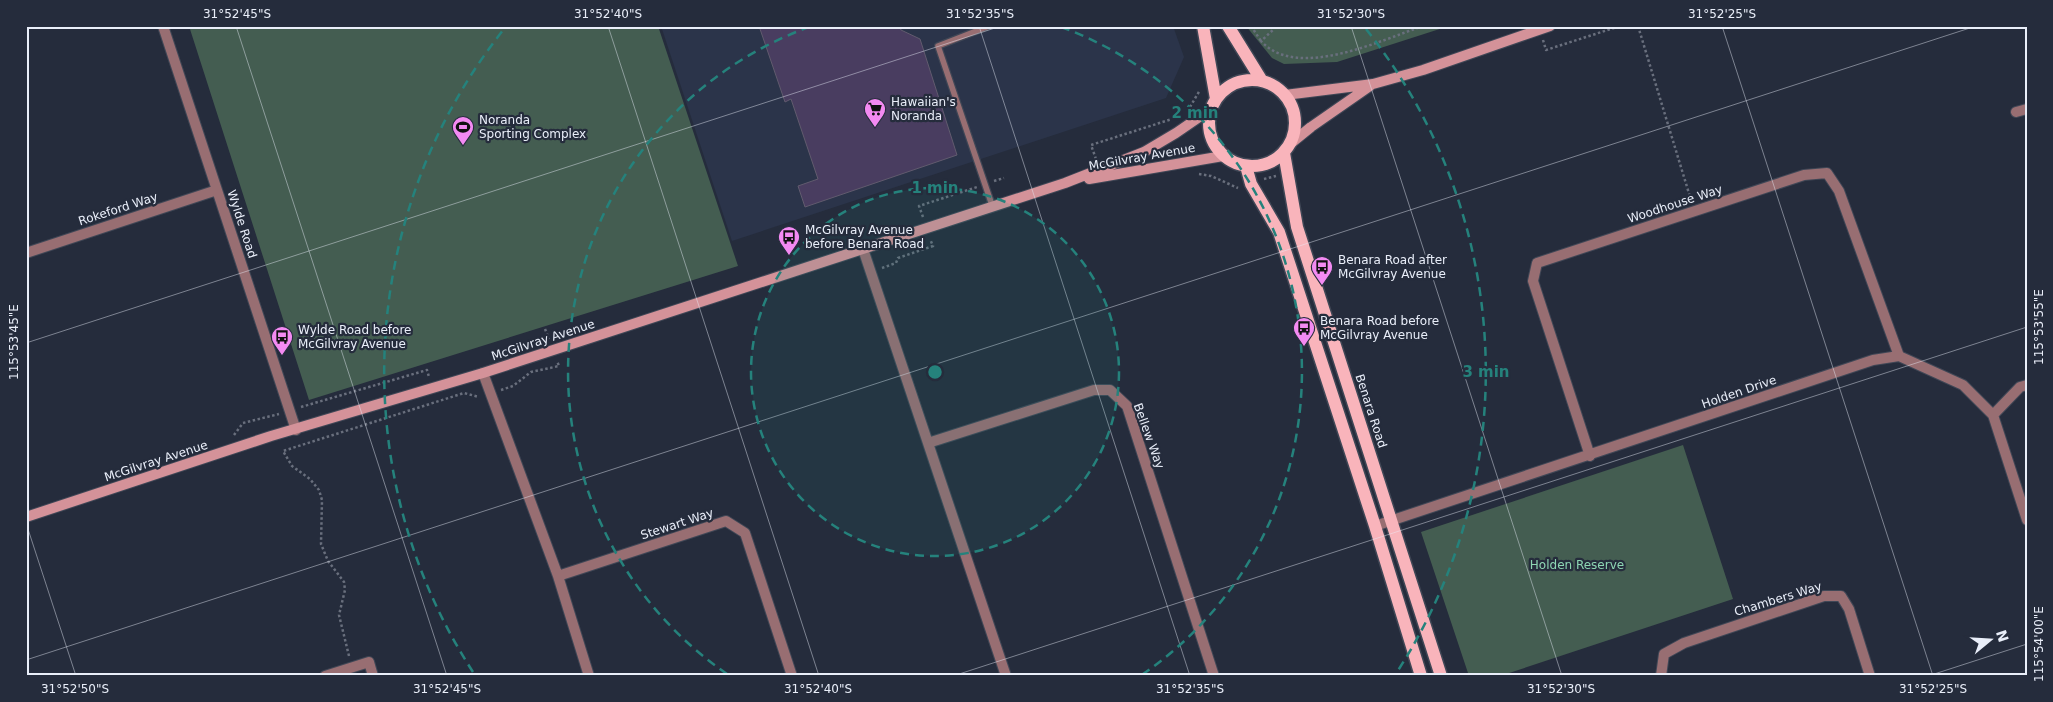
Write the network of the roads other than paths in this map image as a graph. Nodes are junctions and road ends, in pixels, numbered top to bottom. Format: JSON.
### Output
{"nodes":[{"id":1,"x":163,"y":26,"type":"edge"},
{"id":2,"x":990,"y":26,"type":"edge"},
{"id":3,"x":1203,"y":26,"type":"edge"},
{"id":4,"x":1228,"y":26,"type":"edge"},
{"id":5,"x":1550,"y":26,"type":"edge"},
{"id":6,"x":1262,"y":81,"type":"junction"},
{"id":7,"x":1373,"y":84,"type":"junction"},
{"id":8,"x":1285,"y":95,"type":"junction"},
{"id":9,"x":1214,"y":104,"type":"junction"},
{"id":10,"x":2027,"y":108,"type":"edge"},
{"id":11,"x":2016,"y":112,"type":"dead end"},
{"id":12,"x":1287,"y":149,"type":"junction"},
{"id":13,"x":1223,"y":156,"type":"junction"},
{"id":14,"x":1246,"y":166,"type":"junction"},
{"id":15,"x":1065,"y":183,"type":"junction"},
{"id":16,"x":217,"y":190,"type":"junction"},
{"id":17,"x":993,"y":208,"type":"junction"},
{"id":18,"x":863,"y":249,"type":"junction"},
{"id":19,"x":26,"y":253,"type":"edge"},
{"id":20,"x":1899,"y":356,"type":"junction"},
{"id":21,"x":483,"y":373,"type":"junction"},
{"id":22,"x":2027,"y":385,"type":"edge"},
{"id":23,"x":1994,"y":414,"type":"junction"},
{"id":24,"x":296,"y":430,"type":"junction"},
{"id":25,"x":928,"y":443,"type":"junction"},
{"id":26,"x":1590,"y":456,"type":"junction"},
{"id":27,"x":26,"y":517,"type":"edge"},
{"id":28,"x":1391,"y":520,"type":"junction"},
{"id":29,"x":2027,"y":520,"type":"edge"},
{"id":30,"x":1375,"y":526,"type":"junction"},
{"id":31,"x":558,"y":576,"type":"junction"},
{"id":32,"x":325,"y":676,"type":"edge"},
{"id":33,"x":373,"y":676,"type":"edge"},
{"id":34,"x":589,"y":676,"type":"edge"},
{"id":35,"x":792,"y":676,"type":"edge"},
{"id":36,"x":1006,"y":676,"type":"edge"},
{"id":37,"x":1214,"y":676,"type":"edge"},
{"id":38,"x":1421,"y":676,"type":"edge"},
{"id":39,"x":1441,"y":676,"type":"edge"},
{"id":40,"x":1661,"y":676,"type":"edge"},
{"id":41,"x":1870,"y":676,"type":"edge"}],
"edges":[{"from":1,"to":16,"type":"street","name":"Wylde Road"},
{"from":2,"to":17,"type":"lane"},
{"from":3,"to":9,"type":"main road"},
{"from":4,"to":6,"type":"main road"},
{"from":5,"to":7,"type":"main road"},
{"from":6,"to":8,"type":"main road"},
{"from":6,"to":9,"type":"main road"},
{"from":7,"to":8,"type":"main road"},
{"from":7,"to":12,"type":"main road"},
{"from":8,"to":12,"type":"main road"},
{"from":9,"to":13,"type":"main road"},
{"from":9,"to":15,"type":"main road","name":"McGilvray Avenue"},
{"from":10,"to":11,"type":"street"},
{"from":12,"to":14,"type":"main road"},
{"from":12,"to":28,"type":"main road","name":"Benara Road"},
{"from":13,"to":14,"type":"main road"},
{"from":13,"to":15,"type":"main road","name":"McGilvray Avenue"},
{"from":14,"to":30,"type":"main road"},
{"from":15,"to":17,"type":"main road","name":"McGilvray Avenue"},
{"from":16,"to":19,"type":"street","name":"Rokeford Way"},
{"from":16,"to":24,"type":"street","name":"Wylde Road"},
{"from":17,"to":18,"type":"main road","name":"McGilvray Avenue"},
{"from":18,"to":21,"type":"main road","name":"McGilvray Avenue"},
{"from":18,"to":25,"type":"street"},
{"from":20,"to":23,"type":"street"},
{"from":20,"to":26,"type":"street","name":"Holden Drive"},
{"from":20,"to":26,"type":"street","name":"Woodhouse Way"},
{"from":21,"to":24,"type":"main road","name":"McGilvray Avenue"},
{"from":21,"to":31,"type":"street"},
{"from":22,"to":23,"type":"street"},
{"from":23,"to":29,"type":"street"},
{"from":24,"to":27,"type":"main road","name":"McGilvray Avenue"},
{"from":25,"to":36,"type":"street"},
{"from":25,"to":37,"type":"street","name":"Bellew Way"},
{"from":26,"to":28,"type":"street","name":"Holden Drive"},
{"from":28,"to":30,"type":"street","name":"Holden Drive"},
{"from":28,"to":39,"type":"main road","name":"Benara Road"},
{"from":30,"to":38,"type":"main road"},
{"from":31,"to":34,"type":"street"},
{"from":31,"to":35,"type":"street","name":"Stewart Way"},
{"from":32,"to":33,"type":"street"},
{"from":40,"to":41,"type":"street","name":"Chambers Way"}]}
